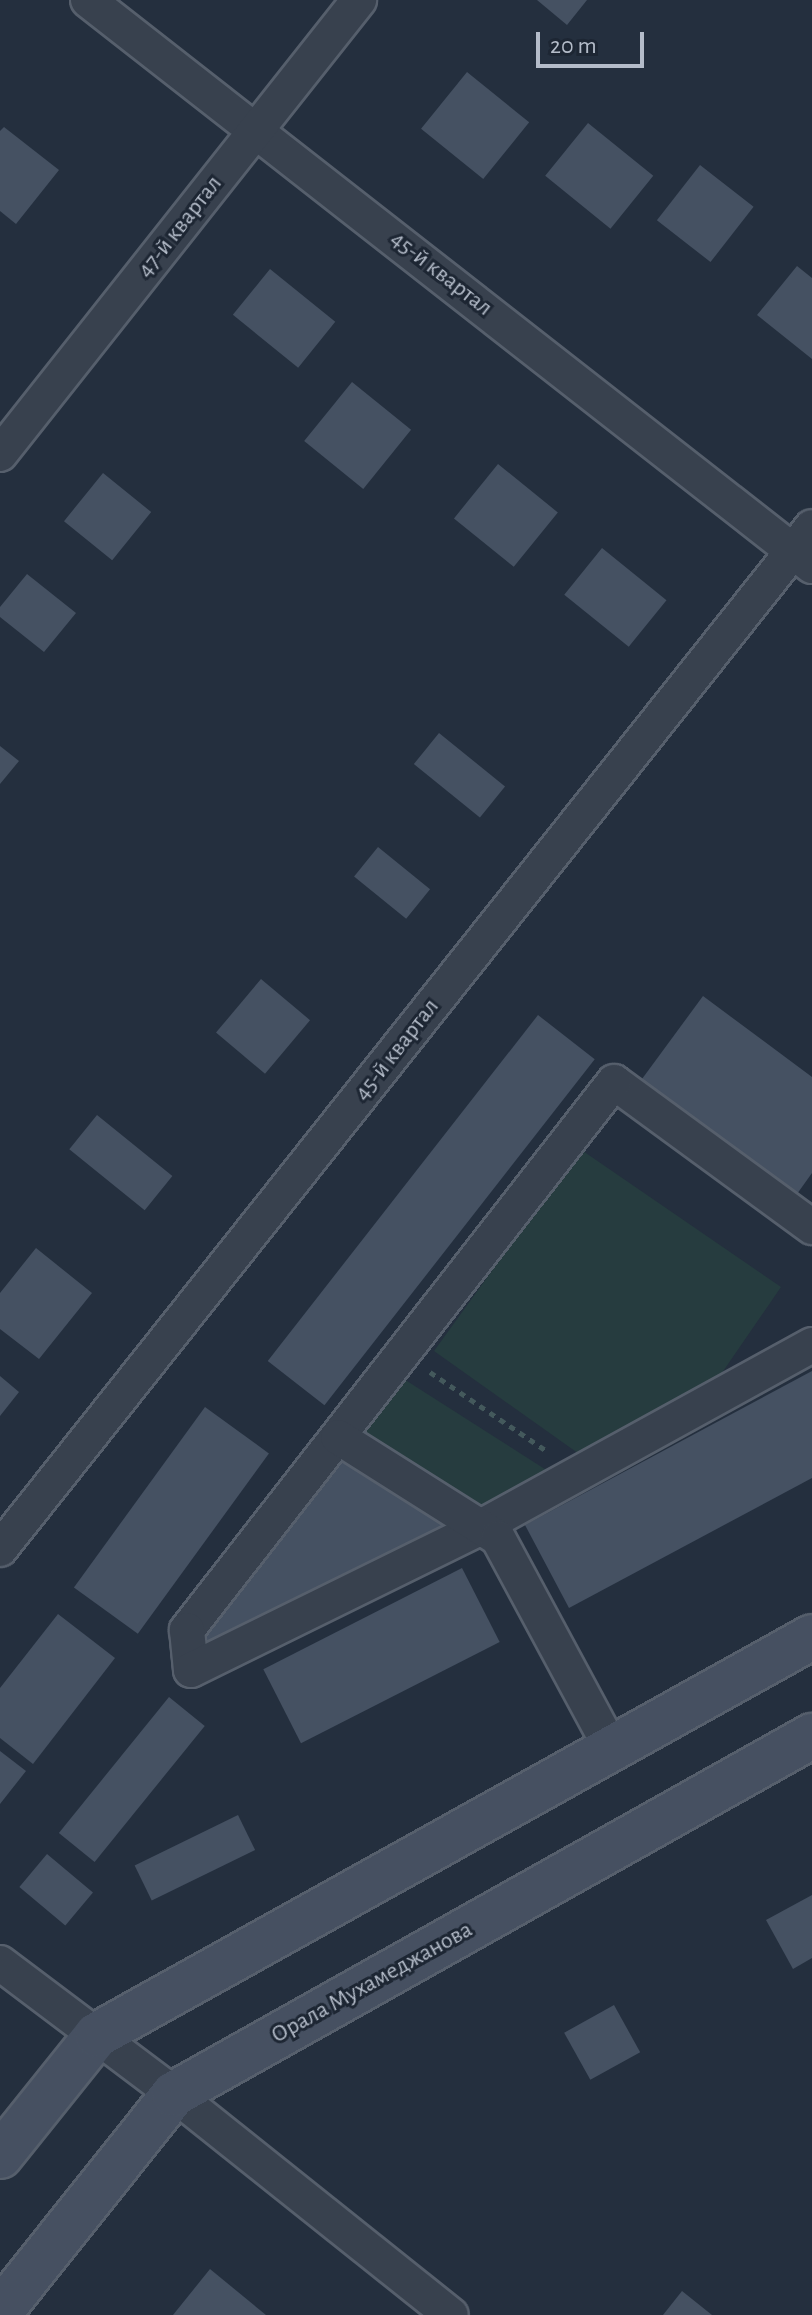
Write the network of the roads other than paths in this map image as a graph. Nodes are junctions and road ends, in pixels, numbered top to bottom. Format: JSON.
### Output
{"nodes":[{"id":1,"x":88,"y":0,"type":"edge"},
{"id":2,"x":359,"y":0,"type":"edge"},
{"id":3,"x":257,"y":129,"type":"junction"},
{"id":4,"x":0,"y":454,"type":"edge"},
{"id":5,"x":806,"y":548,"type":"edge"},
{"id":6,"x":812,"y":1227,"type":"edge"},
{"id":7,"x":812,"y":1345,"type":"edge"},
{"id":8,"x":338,"y":1437,"type":"junction"},
{"id":9,"x":481,"y":1527,"type":"junction"},
{"id":10,"x":0,"y":1549,"type":"edge"},
{"id":11,"x":812,"y":1637,"type":"edge"},
{"id":12,"x":812,"y":1736,"type":"edge"},
{"id":13,"x":611,"y":1748,"type":"junction"},
{"id":14,"x":0,"y":1963,"type":"edge"},
{"id":15,"x":97,"y":2035,"type":"junction"},
{"id":16,"x":174,"y":2094,"type":"junction"},
{"id":17,"x":0,"y":2156,"type":"edge"},
{"id":18,"x":0,"y":2312,"type":"edge"},
{"id":19,"x":451,"y":2315,"type":"edge"}],
"edges":[{"from":1,"to":3,"type":"street","name":"45-й квартал"},
{"from":2,"to":3,"type":"street","name":"47-й квартал"},
{"from":3,"to":4,"type":"street","name":"47-й квартал"},
{"from":3,"to":5,"type":"street","name":"45-й квартал"},
{"from":5,"to":10,"type":"street","name":"45-й квартал"},
{"from":6,"to":8,"type":"street"},
{"from":7,"to":9,"type":"street"},
{"from":8,"to":9,"type":"street"},
{"from":8,"to":9,"type":"street"},
{"from":9,"to":13,"type":"street"},
{"from":11,"to":13,"type":"street"},
{"from":12,"to":16,"type":"street","name":"Орала Мухамеджанова"},
{"from":13,"to":15,"type":"street"},
{"from":14,"to":15,"type":"street"},
{"from":15,"to":16,"type":"street"},
{"from":15,"to":17,"type":"street"},
{"from":16,"to":18,"type":"street","name":"Орала Мухамеджанова"},
{"from":16,"to":19,"type":"street"}]}
